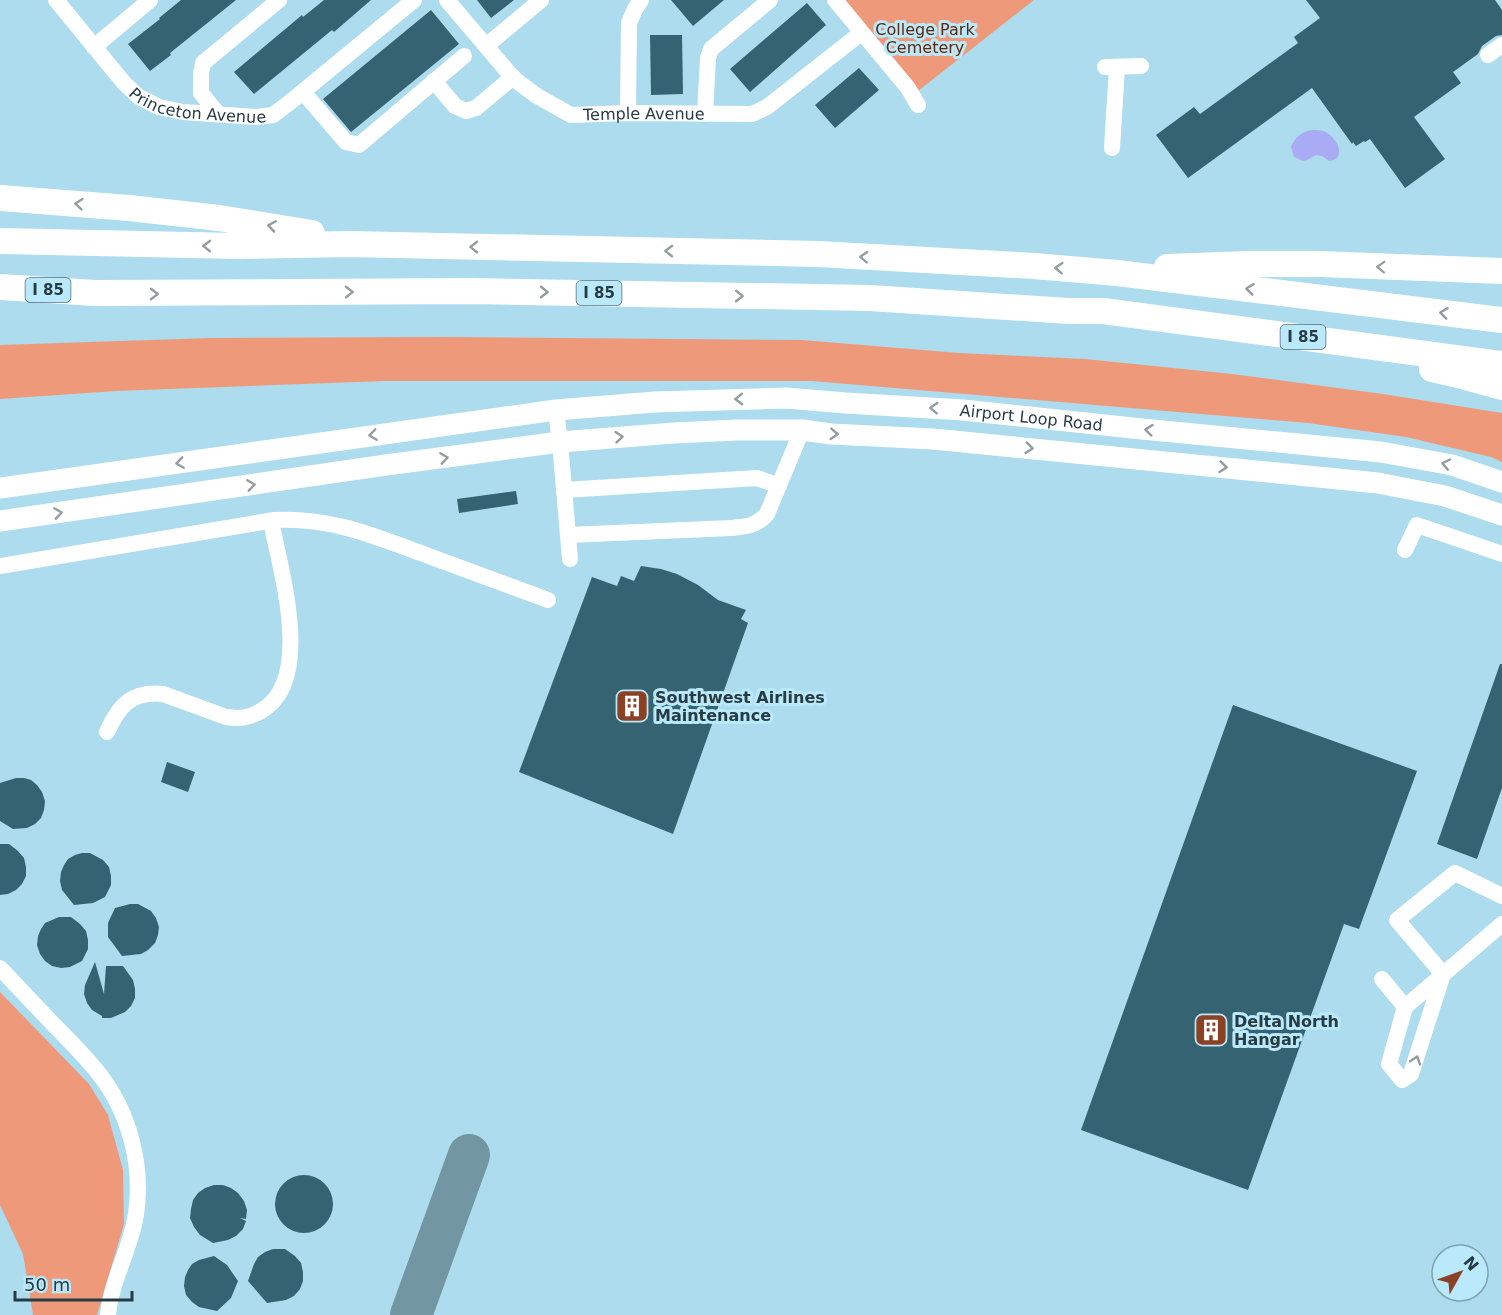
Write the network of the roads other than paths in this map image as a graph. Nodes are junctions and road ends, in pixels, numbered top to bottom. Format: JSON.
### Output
{"nodes":[{"id":1,"x":56,"y":0,"type":"edge"},
{"id":2,"x":150,"y":0,"type":"edge"},
{"id":3,"x":279,"y":0,"type":"edge"},
{"id":4,"x":414,"y":0,"type":"edge"},
{"id":5,"x":447,"y":0,"type":"edge"},
{"id":6,"x":541,"y":0,"type":"edge"},
{"id":7,"x":641,"y":0,"type":"edge"},
{"id":8,"x":770,"y":0,"type":"edge"},
{"id":9,"x":835,"y":0,"type":"edge"},
{"id":10,"x":861,"y":33,"type":"junction"},
{"id":11,"x":486,"y":46,"type":"junction"},
{"id":12,"x":94,"y":47,"type":"junction"},
{"id":13,"x":464,"y":56,"type":"dead end"},
{"id":14,"x":1141,"y":66,"type":"dead end"},
{"id":15,"x":513,"y":77,"type":"junction"},
{"id":16,"x":434,"y":81,"type":"junction"},
{"id":17,"x":303,"y":92,"type":"junction"},
{"id":18,"x":918,"y":105,"type":"dead end"},
{"id":19,"x":628,"y":113,"type":"junction"},
{"id":20,"x":218,"y":114,"type":"junction"},
{"id":21,"x":705,"y":114,"type":"junction"},
{"id":22,"x":1112,"y":147,"type":"dead end"},
{"id":23,"x":0,"y":198,"type":"edge"},
{"id":24,"x":0,"y":241,"type":"edge"},
{"id":25,"x":350,"y":244,"type":"junction"},
{"id":26,"x":1502,"y":271,"type":"edge"},
{"id":27,"x":1117,"y":273,"type":"junction"},
{"id":28,"x":0,"y":287,"type":"edge"},
{"id":29,"x":95,"y":293,"type":"junction"},
{"id":30,"x":0,"y":303,"type":"edge"},
{"id":31,"x":1103,"y":311,"type":"junction"},
{"id":32,"x":1502,"y":320,"type":"edge"},
{"id":33,"x":1502,"y":364,"type":"edge"},
{"id":34,"x":1502,"y":387,"type":"edge"},
{"id":35,"x":556,"y":410,"type":"junction"},
{"id":36,"x":801,"y":430,"type":"junction"},
{"id":37,"x":560,"y":442,"type":"junction"},
{"id":38,"x":1502,"y":482,"type":"edge"},
{"id":39,"x":779,"y":486,"type":"junction"},
{"id":40,"x":0,"y":488,"type":"edge"},
{"id":41,"x":564,"y":490,"type":"junction"},
{"id":42,"x":1502,"y":515,"type":"edge"},
{"id":43,"x":0,"y":521,"type":"edge"},
{"id":44,"x":271,"y":521,"type":"junction"},
{"id":45,"x":568,"y":535,"type":"junction"},
{"id":46,"x":1405,"y":550,"type":"dead end"},
{"id":47,"x":1502,"y":554,"type":"edge"},
{"id":48,"x":570,"y":559,"type":"dead end"},
{"id":49,"x":0,"y":566,"type":"edge"},
{"id":50,"x":548,"y":600,"type":"dead end"},
{"id":51,"x":107,"y":732,"type":"dead end"},
{"id":52,"x":1502,"y":896,"type":"edge"},
{"id":53,"x":1502,"y":924,"type":"edge"},
{"id":54,"x":0,"y":968,"type":"edge"},
{"id":55,"x":1443,"y":974,"type":"junction"},
{"id":56,"x":1382,"y":979,"type":"dead end"},
{"id":57,"x":1405,"y":1007,"type":"junction"},
{"id":58,"x":108,"y":1315,"type":"edge"}],
"edges":[{"from":1,"to":12,"type":"street","name":"Princeton Avenue"},
{"from":2,"to":12,"type":"street"},
{"from":3,"to":20,"type":"street"},
{"from":4,"to":17,"type":"street","name":"Princeton Avenue"},
{"from":5,"to":11,"type":"street","name":"Temple Avenue"},
{"from":6,"to":11,"type":"street"},
{"from":7,"to":19,"type":"street"},
{"from":8,"to":21,"type":"street"},
{"from":9,"to":10,"type":"street"},
{"from":10,"to":18,"type":"street"},
{"from":10,"to":21,"type":"street","name":"Temple Avenue"},
{"from":11,"to":15,"type":"street","name":"Temple Avenue"},
{"from":12,"to":20,"type":"street","name":"Princeton Avenue"},
{"from":13,"to":16,"type":"street"},
{"from":14,"to":22,"type":"street"},
{"from":15,"to":16,"type":"street"},
{"from":15,"to":19,"type":"street","name":"Temple Avenue"},
{"from":16,"to":17,"type":"street"},
{"from":17,"to":20,"type":"street","name":"Princeton Avenue"},
{"from":19,"to":21,"type":"street","name":"Temple Avenue"},
{"from":25,"to":23,"type":"highway","one_way":true},
{"from":25,"to":24,"type":"highway","one_way":true},
{"from":27,"to":25,"type":"highway","one_way":true},
{"from":26,"to":27,"type":"highway","one_way":true},
{"from":32,"to":27,"type":"highway","one_way":true},
{"from":28,"to":29,"type":"highway","number":"I 85"},
{"from":29,"to":30,"type":"highway"},
{"from":29,"to":31,"type":"highway","number":"I 85","one_way":true},
{"from":31,"to":33,"type":"highway","number":"I 85"},
{"from":31,"to":34,"type":"highway"},
{"from":35,"to":37,"type":"street"},
{"from":38,"to":35,"type":"main road","name":"Airport Loop Road","one_way":true},
{"from":35,"to":40,"type":"main road","name":"Airport Loop Road","one_way":true},
{"from":37,"to":36,"type":"main road","name":"Airport Loop Road","one_way":true},
{"from":36,"to":39,"type":"street"},
{"from":36,"to":42,"type":"main road","name":"Airport Loop Road","one_way":true},
{"from":37,"to":41,"type":"street"},
{"from":43,"to":37,"type":"main road","name":"Airport Loop Road","one_way":true},
{"from":39,"to":41,"type":"street"},
{"from":39,"to":45,"type":"street"},
{"from":41,"to":45,"type":"street"},
{"from":44,"to":49,"type":"street"},
{"from":44,"to":50,"type":"street"},
{"from":44,"to":51,"type":"street"},
{"from":45,"to":48,"type":"street"},
{"from":46,"to":47,"type":"street"},
{"from":52,"to":55,"type":"street"},
{"from":53,"to":55,"type":"street"},
{"from":54,"to":58,"type":"street"},
{"from":55,"to":57,"type":"street"},
{"from":57,"to":55,"type":"street","one_way":true},
{"from":56,"to":57,"type":"street"}]}
